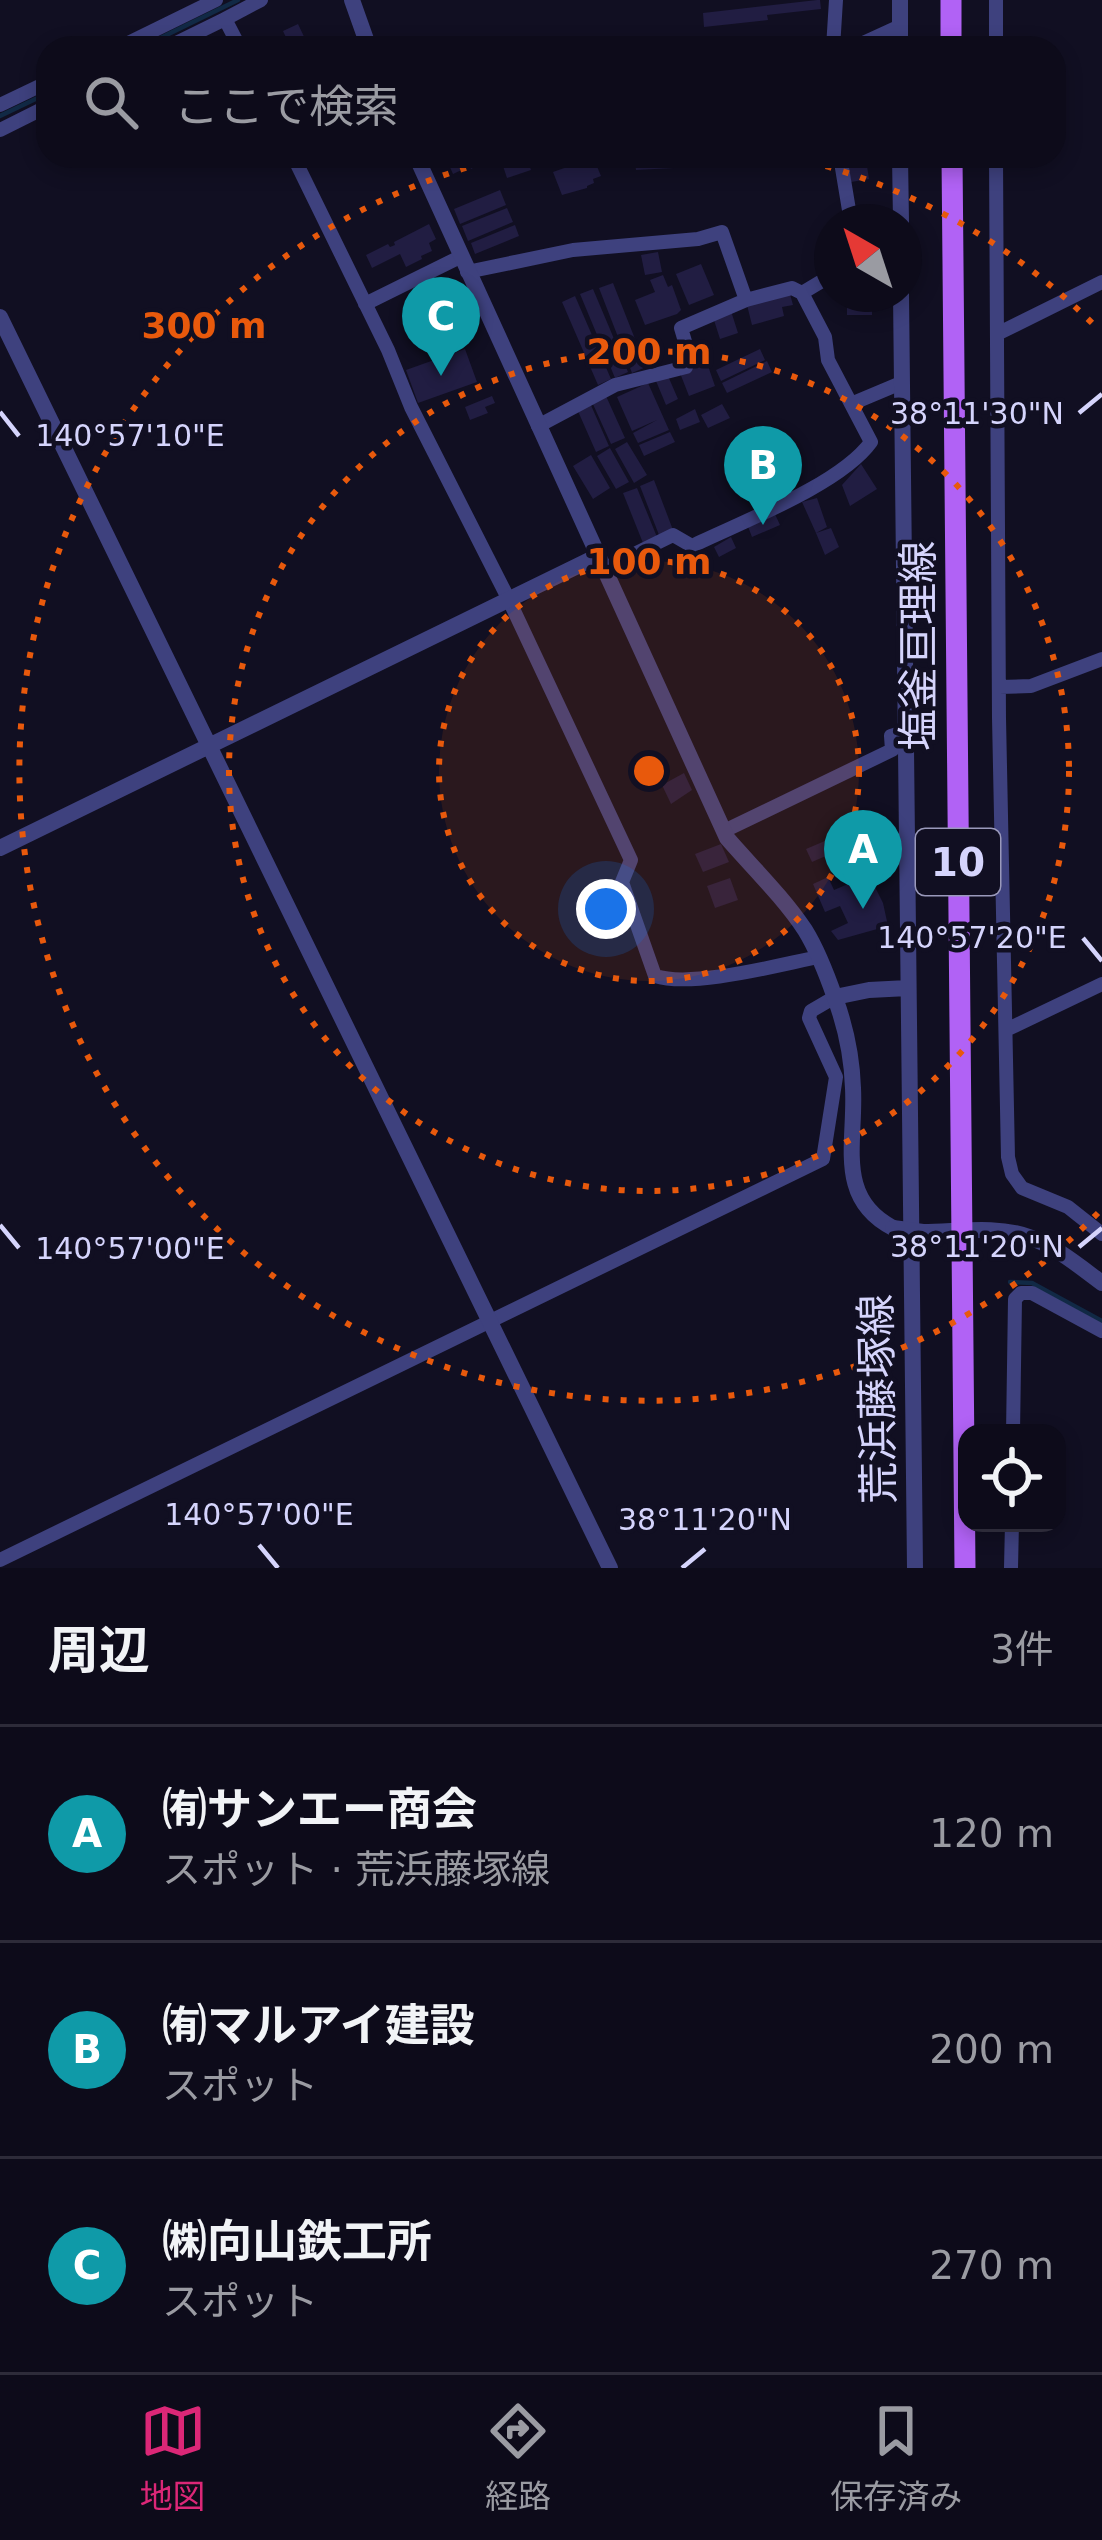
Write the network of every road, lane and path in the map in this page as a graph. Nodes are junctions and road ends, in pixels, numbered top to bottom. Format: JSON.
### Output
{"nodes":[{"id":1,"x":216,"y":0,"type":"edge"},
{"id":2,"x":261,"y":0,"type":"edge"},
{"id":3,"x":352,"y":0,"type":"edge"},
{"id":4,"x":836,"y":0,"type":"edge"},
{"id":5,"x":900,"y":0,"type":"edge"},
{"id":6,"x":950,"y":0,"type":"edge"},
{"id":7,"x":996,"y":0,"type":"edge"},
{"id":8,"x":225,"y":19,"type":"junction"},
{"id":9,"x":900,"y":26,"type":"junction"},
{"id":10,"x":142,"y":36,"type":"edge"},
{"id":11,"x":190,"y":36,"type":"edge"},
{"id":12,"x":234,"y":36,"type":"edge"},
{"id":13,"x":366,"y":36,"type":"edge"},
{"id":14,"x":834,"y":36,"type":"edge"},
{"id":15,"x":878,"y":36,"type":"edge"},
{"id":16,"x":900,"y":36,"type":"edge"},
{"id":17,"x":951,"y":36,"type":"edge"},
{"id":18,"x":996,"y":36,"type":"edge"},
{"id":19,"x":36,"y":88,"type":"edge"},
{"id":20,"x":0,"y":105,"type":"edge"},
{"id":21,"x":36,"y":112,"type":"edge"},
{"id":22,"x":0,"y":130,"type":"edge"},
{"id":23,"x":299,"y":168,"type":"edge"},
{"id":24,"x":421,"y":168,"type":"edge"},
{"id":25,"x":842,"y":168,"type":"edge"},
{"id":26,"x":901,"y":168,"type":"edge"},
{"id":27,"x":952,"y":168,"type":"edge"},
{"id":28,"x":996,"y":168,"type":"edge"},
{"id":29,"x":848,"y":204,"type":"edge"},
{"id":30,"x":901,"y":204,"type":"edge"},
{"id":31,"x":464,"y":265,"type":"junction"},
{"id":32,"x":1102,"y":282,"type":"edge"},
{"id":33,"x":814,"y":286,"type":"edge"},
{"id":34,"x":802,"y":293,"type":"junction"},
{"id":35,"x":746,"y":300,"type":"junction"},
{"id":36,"x":365,"y":304,"type":"junction"},
{"id":37,"x":901,"y":312,"type":"edge"},
{"id":38,"x":0,"y":317,"type":"edge"},
{"id":39,"x":997,"y":334,"type":"junction"},
{"id":40,"x":901,"y":383,"type":"junction"},
{"id":41,"x":851,"y":404,"type":"junction"},
{"id":42,"x":538,"y":426,"type":"junction"},
{"id":43,"x":601,"y":562,"type":"junction"},
{"id":44,"x":508,"y":598,"type":"junction"},
{"id":45,"x":1102,"y":658,"type":"edge"},
{"id":46,"x":999,"y":688,"type":"junction"},
{"id":47,"x":907,"y":731,"type":"junction"},
{"id":48,"x":209,"y":746,"type":"junction"},
{"id":49,"x":724,"y":830,"type":"junction"},
{"id":50,"x":0,"y":848,"type":"edge"},
{"id":51,"x":819,"y":957,"type":"junction"},
{"id":52,"x":1102,"y":984,"type":"edge"},
{"id":53,"x":908,"y":988,"type":"junction"},
{"id":54,"x":835,"y":998,"type":"junction"},
{"id":55,"x":1006,"y":1030,"type":"junction"},
{"id":56,"x":960,"y":1232,"type":"junction"},
{"id":57,"x":1102,"y":1234,"type":"edge"},
{"id":58,"x":1102,"y":1283,"type":"edge"},
{"id":59,"x":488,"y":1320,"type":"junction"},
{"id":60,"x":1102,"y":1331,"type":"edge"},
{"id":61,"x":1012,"y":1424,"type":"edge"},
{"id":62,"x":1012,"y":1532,"type":"edge"},
{"id":63,"x":0,"y":1560,"type":"edge"},
{"id":64,"x":610,"y":1568,"type":"edge"},
{"id":65,"x":915,"y":1568,"type":"edge"},
{"id":66,"x":965,"y":1568,"type":"edge"},
{"id":67,"x":1011,"y":1568,"type":"edge"}],
"edges":[{"from":1,"to":10,"type":"street"},
{"from":2,"to":8,"type":"street"},
{"from":3,"to":13,"type":"street"},
{"from":4,"to":14,"type":"street"},
{"from":5,"to":9,"type":"street"},
{"from":6,"to":17,"type":"main road"},
{"from":7,"to":18,"type":"street"},
{"from":8,"to":11,"type":"street"},
{"from":8,"to":12,"type":"street"},
{"from":9,"to":15,"type":"street"},
{"from":9,"to":16,"type":"street"},
{"from":19,"to":20,"type":"street"},
{"from":21,"to":22,"type":"street"},
{"from":23,"to":36,"type":"street"},
{"from":24,"to":31,"type":"street"},
{"from":25,"to":29,"type":"street"},
{"from":26,"to":30,"type":"street"},
{"from":27,"to":56,"type":"main road","name":"塩釜亘理線","number":"10"},
{"from":28,"to":39,"type":"street"},
{"from":31,"to":35,"type":"street"},
{"from":31,"to":36,"type":"street"},
{"from":31,"to":42,"type":"street"},
{"from":32,"to":39,"type":"street"},
{"from":33,"to":34,"type":"street"},
{"from":34,"to":35,"type":"street"},
{"from":34,"to":41,"type":"street"},
{"from":35,"to":42,"type":"street"},
{"from":36,"to":44,"type":"street"},
{"from":37,"to":40,"type":"street","name":"荒浜藤塚線"},
{"from":38,"to":48,"type":"street"},
{"from":39,"to":46,"type":"street"},
{"from":40,"to":41,"type":"street"},
{"from":40,"to":47,"type":"street","name":"荒浜藤塚線"},
{"from":41,"to":43,"type":"street"},
{"from":42,"to":43,"type":"street"},
{"from":43,"to":44,"type":"street"},
{"from":43,"to":49,"type":"street"},
{"from":44,"to":48,"type":"street"},
{"from":44,"to":51,"type":"street"},
{"from":45,"to":46,"type":"street"},
{"from":46,"to":55,"type":"street"},
{"from":47,"to":49,"type":"street"},
{"from":47,"to":53,"type":"street","name":"荒浜藤塚線"},
{"from":48,"to":50,"type":"street"},
{"from":48,"to":59,"type":"street"},
{"from":49,"to":51,"type":"street"},
{"from":51,"to":54,"type":"street"},
{"from":52,"to":55,"type":"street"},
{"from":53,"to":54,"type":"street"},
{"from":53,"to":65,"type":"street","name":"荒浜藤塚線"},
{"from":54,"to":56,"type":"street","bridge":true},
{"from":54,"to":59,"type":"street"},
{"from":55,"to":57,"type":"street"},
{"from":56,"to":58,"type":"street"},
{"from":56,"to":66,"type":"main road","name":"塩釜亘理線","number":"10"},
{"from":59,"to":63,"type":"street"},
{"from":59,"to":64,"type":"street"},
{"from":60,"to":61,"type":"street"},
{"from":62,"to":67,"type":"street"}]}
